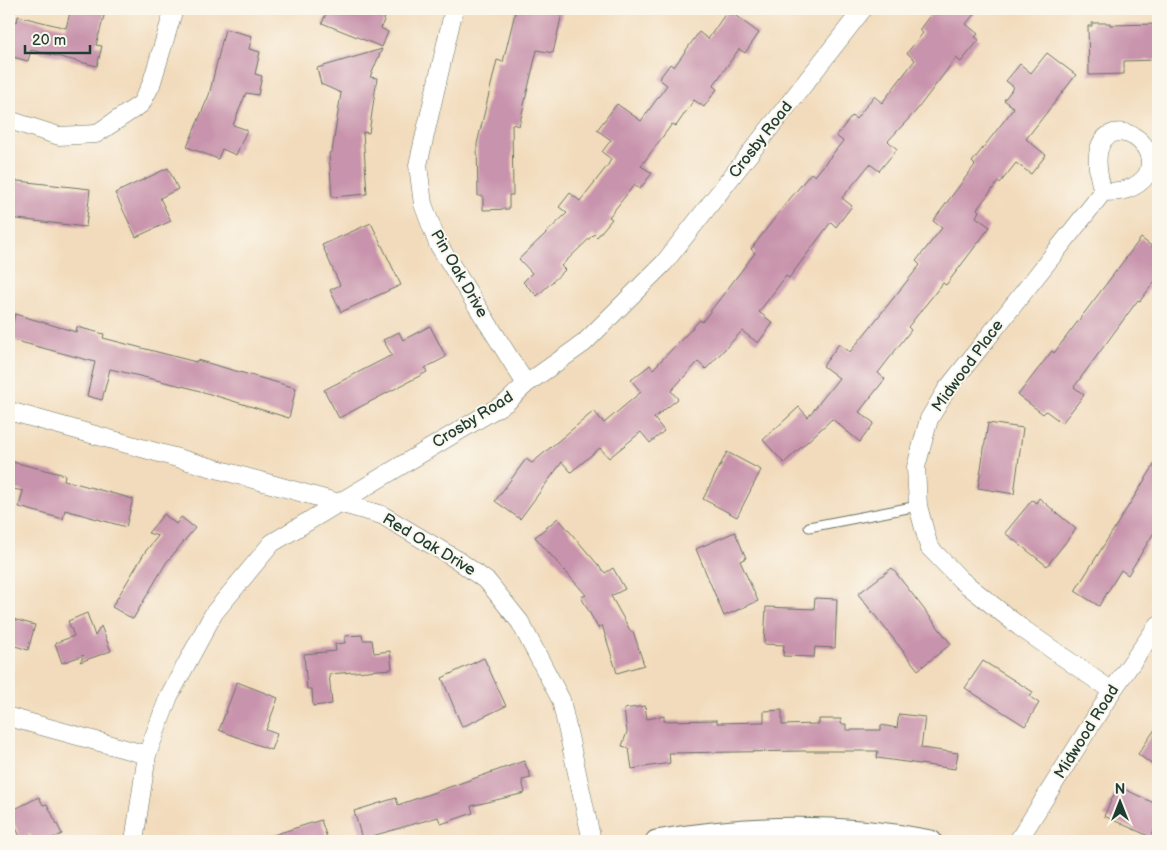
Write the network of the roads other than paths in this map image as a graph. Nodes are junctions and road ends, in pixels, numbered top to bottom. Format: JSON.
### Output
{"nodes":[{"id":1,"x":174,"y":9,"type":"edge"},
{"id":2,"x":454,"y":9,"type":"edge"},
{"id":3,"x":863,"y":9,"type":"edge"},
{"id":4,"x":9,"y":120,"type":"edge"},
{"id":5,"x":1103,"y":192,"type":"dead end"},
{"id":6,"x":526,"y":384,"type":"junction"},
{"id":7,"x":9,"y":411,"type":"edge"},
{"id":8,"x":336,"y":503,"type":"junction"},
{"id":9,"x":918,"y":506,"type":"junction"},
{"id":10,"x":809,"y":527,"type":"dead end"},
{"id":11,"x":1158,"y":624,"type":"edge"},
{"id":12,"x":1112,"y":691,"type":"junction"},
{"id":13,"x":9,"y":717,"type":"edge"},
{"id":14,"x":147,"y":756,"type":"junction"},
{"id":15,"x":134,"y":841,"type":"edge"},
{"id":16,"x":592,"y":841,"type":"edge"},
{"id":17,"x":656,"y":841,"type":"edge"},
{"id":18,"x":931,"y":841,"type":"edge"},
{"id":19,"x":1018,"y":841,"type":"edge"}],
"edges":[{"from":1,"to":4,"type":"street"},
{"from":2,"to":6,"type":"street","name":"Pin Oak Drive"},
{"from":3,"to":6,"type":"street","name":"Crosby Road"},
{"from":5,"to":9,"type":"street","name":"Midwood Place"},
{"from":6,"to":8,"type":"street","name":"Crosby Road"},
{"from":7,"to":8,"type":"street","name":"Red Oak Drive"},
{"from":8,"to":14,"type":"street","name":"Crosby Road"},
{"from":8,"to":16,"type":"street","name":"Red Oak Drive"},
{"from":9,"to":10,"type":"lane"},
{"from":9,"to":12,"type":"street","name":"Midwood Place"},
{"from":11,"to":12,"type":"street","name":"Midwood Road"},
{"from":12,"to":19,"type":"street","name":"Midwood Road"},
{"from":13,"to":14,"type":"street"},
{"from":14,"to":15,"type":"street","name":"Crosby Road"},
{"from":17,"to":18,"type":"street"}]}
